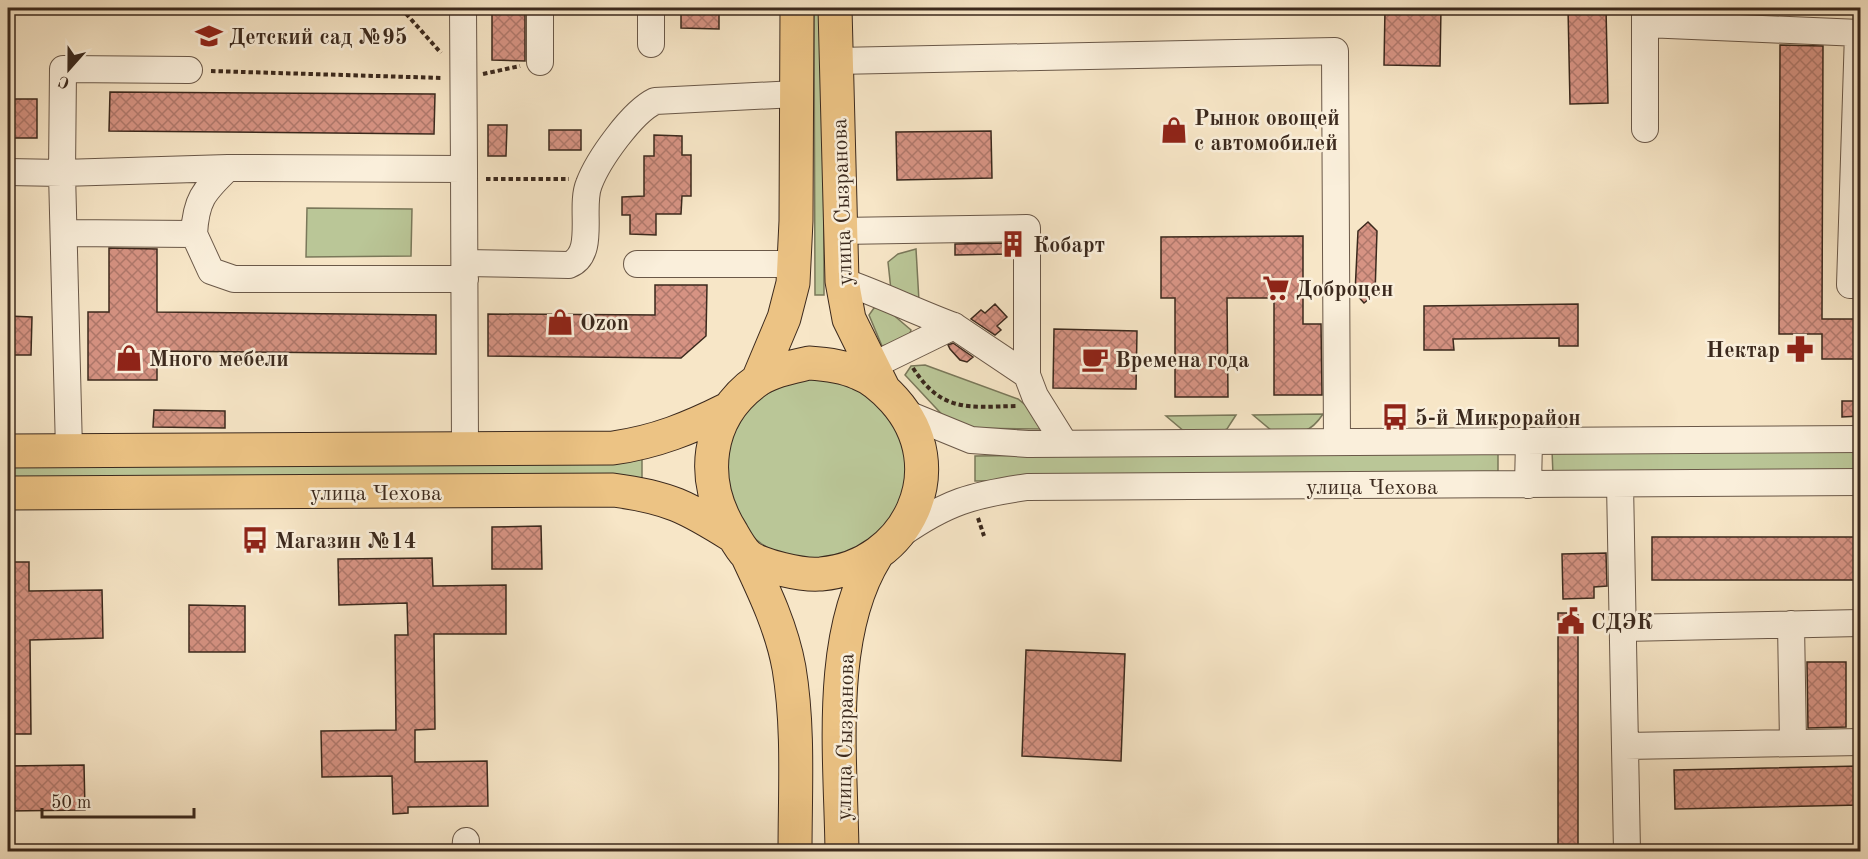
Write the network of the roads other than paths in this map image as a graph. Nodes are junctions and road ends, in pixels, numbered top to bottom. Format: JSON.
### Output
{"nodes":[{"id":1,"x":464,"y":8,"type":"edge"},
{"id":2,"x":540,"y":8,"type":"edge"},
{"id":3,"x":651,"y":8,"type":"edge"},
{"id":4,"x":797,"y":8,"type":"edge"},
{"id":5,"x":835,"y":8,"type":"edge"},
{"id":6,"x":1645,"y":16,"type":"edge"},
{"id":7,"x":1859,"y":33,"type":"edge"},
{"id":8,"x":651,"y":44,"type":"dead end"},
{"id":9,"x":836,"y":60,"type":"junction"},
{"id":10,"x":540,"y":62,"type":"road end"},
{"id":11,"x":189,"y":70,"type":"road end"},
{"id":12,"x":796,"y":94,"type":"junction"},
{"id":13,"x":1645,"y":129,"type":"dead end"},
{"id":14,"x":228,"y":168,"type":"junction"},
{"id":15,"x":166,"y":170,"type":"junction"},
{"id":16,"x":8,"y":172,"type":"edge"},
{"id":17,"x":62,"y":173,"type":"junction"},
{"id":18,"x":464,"y":174,"type":"junction"},
{"id":19,"x":196,"y":208,"type":"junction"},
{"id":20,"x":839,"y":231,"type":"junction"},
{"id":21,"x":64,"y":233,"type":"junction"},
{"id":22,"x":194,"y":234,"type":"junction"},
{"id":23,"x":637,"y":264,"type":"dead end"},
{"id":24,"x":794,"y":264,"type":"junction"},
{"id":25,"x":465,"y":271,"type":"junction"},
{"id":26,"x":842,"y":281,"type":"junction"},
{"id":27,"x":1860,"y":285,"type":"edge"},
{"id":28,"x":954,"y":326,"type":"junction"},
{"id":29,"x":1027,"y":375,"type":"junction"},
{"id":30,"x":878,"y":377,"type":"junction"},
{"id":31,"x":758,"y":380,"type":"junction"},
{"id":32,"x":728,"y":409,"type":"junction"},
{"id":33,"x":905,"y":413,"type":"junction"},
{"id":34,"x":1860,"y":439,"type":"edge"},
{"id":35,"x":1529,"y":441,"type":"junction"},
{"id":36,"x":1337,"y":442,"type":"junction"},
{"id":37,"x":1065,"y":444,"type":"junction"},
{"id":38,"x":465,"y":448,"type":"junction"},
{"id":39,"x":69,"y":450,"type":"junction"},
{"id":40,"x":8,"y":451,"type":"edge"},
{"id":41,"x":1860,"y":482,"type":"edge"},
{"id":42,"x":1620,"y":484,"type":"junction"},
{"id":43,"x":1528,"y":485,"type":"junction"},
{"id":44,"x":8,"y":493,"type":"edge"},
{"id":45,"x":741,"y":546,"type":"junction"},
{"id":46,"x":886,"y":547,"type":"junction"},
{"id":47,"x":1860,"y":623,"type":"edge"},
{"id":48,"x":1791,"y":624,"type":"junction"},
{"id":49,"x":1623,"y":628,"type":"junction"},
{"id":50,"x":1860,"y":742,"type":"edge"},
{"id":51,"x":1793,"y":743,"type":"junction"},
{"id":52,"x":1625,"y":746,"type":"junction"},
{"id":53,"x":795,"y":852,"type":"edge"},
{"id":54,"x":842,"y":852,"type":"edge"},
{"id":55,"x":1627,"y":852,"type":"edge"}],
"edges":[{"from":1,"to":18,"type":"street"},
{"from":2,"to":10,"type":"street"},
{"from":3,"to":8,"type":"street"},
{"from":4,"to":12,"type":"main road","name":"улица Сызранова"},
{"from":5,"to":9,"type":"main road","name":"улица Сызранова"},
{"from":6,"to":7,"type":"street"},
{"from":6,"to":13,"type":"street"},
{"from":7,"to":27,"type":"street"},
{"from":9,"to":20,"type":"main road","name":"улица Сызранова"},
{"from":9,"to":36,"type":"street"},
{"from":11,"to":17,"type":"street"},
{"from":12,"to":24,"type":"main road","name":"улица Сызранова"},
{"from":12,"to":25,"type":"street"},
{"from":14,"to":15,"type":"street"},
{"from":14,"to":18,"type":"street"},
{"from":14,"to":19,"type":"street"},
{"from":15,"to":17,"type":"street"},
{"from":15,"to":19,"type":"street"},
{"from":16,"to":17,"type":"street"},
{"from":17,"to":21,"type":"street"},
{"from":18,"to":25,"type":"street"},
{"from":19,"to":22,"type":"street"},
{"from":20,"to":26,"type":"main road","name":"улица Сызранова"},
{"from":20,"to":29,"type":"street"},
{"from":21,"to":22,"type":"street"},
{"from":21,"to":39,"type":"street"},
{"from":22,"to":25,"type":"street"},
{"from":23,"to":24,"type":"street"},
{"from":24,"to":31,"type":"main road","name":"улица Сызранова"},
{"from":25,"to":38,"type":"street"},
{"from":26,"to":28,"type":"street"},
{"from":26,"to":30,"type":"main road","name":"улица Сызранова"},
{"from":28,"to":29,"type":"street"},
{"from":28,"to":30,"type":"street"},
{"from":29,"to":37,"type":"street"},
{"from":30,"to":31,"type":"main road"},
{"from":30,"to":33,"type":"main road"},
{"from":31,"to":32,"type":"main road"},
{"from":32,"to":38,"type":"main road","name":"улица Чехова"},
{"from":32,"to":45,"type":"main road"},
{"from":33,"to":37,"type":"street","name":"улица Чехова"},
{"from":33,"to":46,"type":"main road"},
{"from":34,"to":35,"type":"street","name":"улица Чехова"},
{"from":35,"to":36,"type":"street","name":"улица Чехова"},
{"from":35,"to":43,"type":"street"},
{"from":36,"to":37,"type":"street","name":"улица Чехова"},
{"from":38,"to":39,"type":"main road","name":"улица Чехова"},
{"from":39,"to":40,"type":"main road","name":"улица Чехова"},
{"from":41,"to":42,"type":"street","name":"улица Чехова"},
{"from":42,"to":43,"type":"street","name":"улица Чехова"},
{"from":42,"to":49,"type":"street"},
{"from":43,"to":46,"type":"street","name":"улица Чехова"},
{"from":44,"to":45,"type":"main road","name":"улица Чехова"},
{"from":45,"to":46,"type":"main road"},
{"from":45,"to":53,"type":"main road"},
{"from":46,"to":54,"type":"main road","name":"улица Сызранова"},
{"from":47,"to":48,"type":"street"},
{"from":48,"to":49,"type":"street"},
{"from":48,"to":51,"type":"street"},
{"from":49,"to":52,"type":"street"},
{"from":50,"to":51,"type":"street"},
{"from":51,"to":52,"type":"street"},
{"from":52,"to":55,"type":"street"}]}
